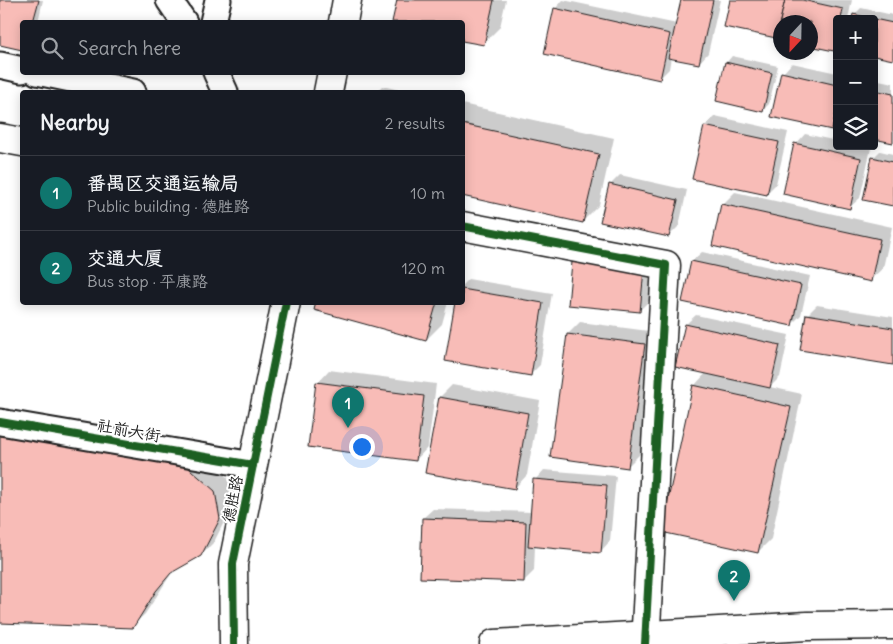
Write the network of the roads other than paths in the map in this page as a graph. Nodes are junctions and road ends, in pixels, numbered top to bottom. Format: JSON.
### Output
{"nodes":[{"id":1,"x":148,"y":0,"type":"edge"},
{"id":2,"x":218,"y":0,"type":"edge"},
{"id":3,"x":347,"y":0,"type":"edge"},
{"id":4,"x":176,"y":10,"type":"edge"},
{"id":5,"x":213,"y":20,"type":"edge"},
{"id":6,"x":343,"y":20,"type":"edge"},
{"id":7,"x":0,"y":65,"type":"edge"},
{"id":8,"x":20,"y":70,"type":"edge"},
{"id":9,"x":51,"y":75,"type":"edge"},
{"id":10,"x":217,"y":75,"type":"edge"},
{"id":11,"x":331,"y":75,"type":"edge"},
{"id":12,"x":123,"y":90,"type":"edge"},
{"id":13,"x":224,"y":90,"type":"edge"},
{"id":14,"x":328,"y":90,"type":"edge"},
{"id":15,"x":0,"y":138,"type":"edge"},
{"id":16,"x":20,"y":142,"type":"edge"},
{"id":17,"x":465,"y":227,"type":"edge"},
{"id":18,"x":285,"y":305,"type":"edge"},
{"id":19,"x":0,"y":422,"type":"edge"},
{"id":20,"x":253,"y":465,"type":"junction"},
{"id":21,"x":893,"y":625,"type":"edge"},
{"id":22,"x":645,"y":640,"type":"edge"},
{"id":23,"x":234,"y":644,"type":"edge"},
{"id":24,"x":494,"y":644,"type":"edge"}],
"edges":[{"from":1,"to":4,"type":"street"},
{"from":2,"to":5,"type":"street"},
{"from":3,"to":6,"type":"street"},
{"from":7,"to":8,"type":"street"},
{"from":9,"to":12,"type":"street"},
{"from":10,"to":13,"type":"street"},
{"from":11,"to":14,"type":"street"},
{"from":15,"to":16,"type":"street"},
{"from":17,"to":22,"type":"street"},
{"from":18,"to":20,"type":"street","name":"德胜路"},
{"from":19,"to":20,"type":"street","name":"社前大街"},
{"from":20,"to":23,"type":"street","name":"德胜路"},
{"from":21,"to":22,"type":"street"},
{"from":22,"to":24,"type":"street"}]}
